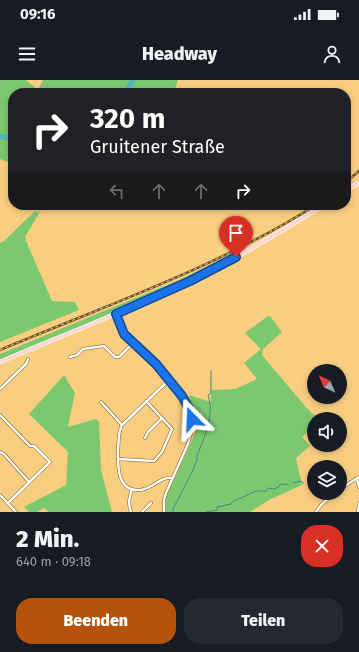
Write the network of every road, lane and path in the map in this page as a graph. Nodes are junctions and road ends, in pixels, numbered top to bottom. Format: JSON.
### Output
{"nodes":[{"id":1,"x":316,"y":210,"type":"edge"},
{"id":2,"x":116,"y":314,"type":"junction"},
{"id":3,"x":133,"y":343,"type":"junction"},
{"id":4,"x":70,"y":357,"type":"dead end"},
{"id":5,"x":28,"y":359,"type":"dead end"},
{"id":6,"x":0,"y":362,"type":"edge"},
{"id":7,"x":170,"y":380,"type":"junction"},
{"id":8,"x":0,"y":389,"type":"edge"},
{"id":9,"x":146,"y":401,"type":"junction"},
{"id":10,"x":101,"y":402,"type":"dead end"},
{"id":11,"x":0,"y":414,"type":"edge"},
{"id":12,"x":162,"y":418,"type":"junction"},
{"id":13,"x":122,"y":425,"type":"junction"},
{"id":14,"x":145,"y":438,"type":"dead end"},
{"id":15,"x":0,"y":452,"type":"edge"},
{"id":16,"x":118,"y":459,"type":"junction"},
{"id":17,"x":173,"y":478,"type":"junction"},
{"id":18,"x":358,"y":478,"type":"edge"},
{"id":19,"x":29,"y":482,"type":"junction"},
{"id":20,"x":347,"y":485,"type":"edge"},
{"id":21,"x":359,"y":487,"type":"edge"},
{"id":22,"x":132,"y":489,"type":"junction"},
{"id":23,"x":0,"y":495,"type":"edge"},
{"id":24,"x":326,"y":500,"type":"edge"},
{"id":25,"x":8,"y":503,"type":"junction"},
{"id":26,"x":151,"y":503,"type":"dead end"},
{"id":27,"x":359,"y":503,"type":"edge"},
{"id":28,"x":16,"y":512,"type":"edge"},
{"id":29,"x":131,"y":512,"type":"edge"},
{"id":30,"x":142,"y":512,"type":"edge"},
{"id":31,"x":163,"y":512,"type":"edge"},
{"id":32,"x":316,"y":512,"type":"edge"},
{"id":33,"x":358,"y":512,"type":"edge"}],
"edges":[{"from":1,"to":2,"type":"main road"},
{"from":2,"to":3,"type":"street"},
{"from":2,"to":6,"type":"main road"},
{"from":3,"to":4,"type":"street"},
{"from":3,"to":7,"type":"street"},
{"from":5,"to":8,"type":"street"},
{"from":7,"to":9,"type":"street"},
{"from":7,"to":17,"type":"street"},
{"from":9,"to":12,"type":"street"},
{"from":9,"to":13,"type":"street"},
{"from":10,"to":13,"type":"street"},
{"from":11,"to":19,"type":"street"},
{"from":12,"to":14,"type":"street"},
{"from":12,"to":16,"type":"street"},
{"from":13,"to":16,"type":"street"},
{"from":15,"to":19,"type":"street"},
{"from":16,"to":22,"type":"street"},
{"from":17,"to":22,"type":"street"},
{"from":17,"to":31,"type":"street"},
{"from":18,"to":20,"type":"street"},
{"from":18,"to":21,"type":"street"},
{"from":19,"to":25,"type":"street"},
{"from":22,"to":29,"type":"street"},
{"from":23,"to":25,"type":"street"},
{"from":24,"to":32,"type":"street"},
{"from":25,"to":28,"type":"street"},
{"from":26,"to":30,"type":"street"},
{"from":27,"to":33,"type":"street"}]}
